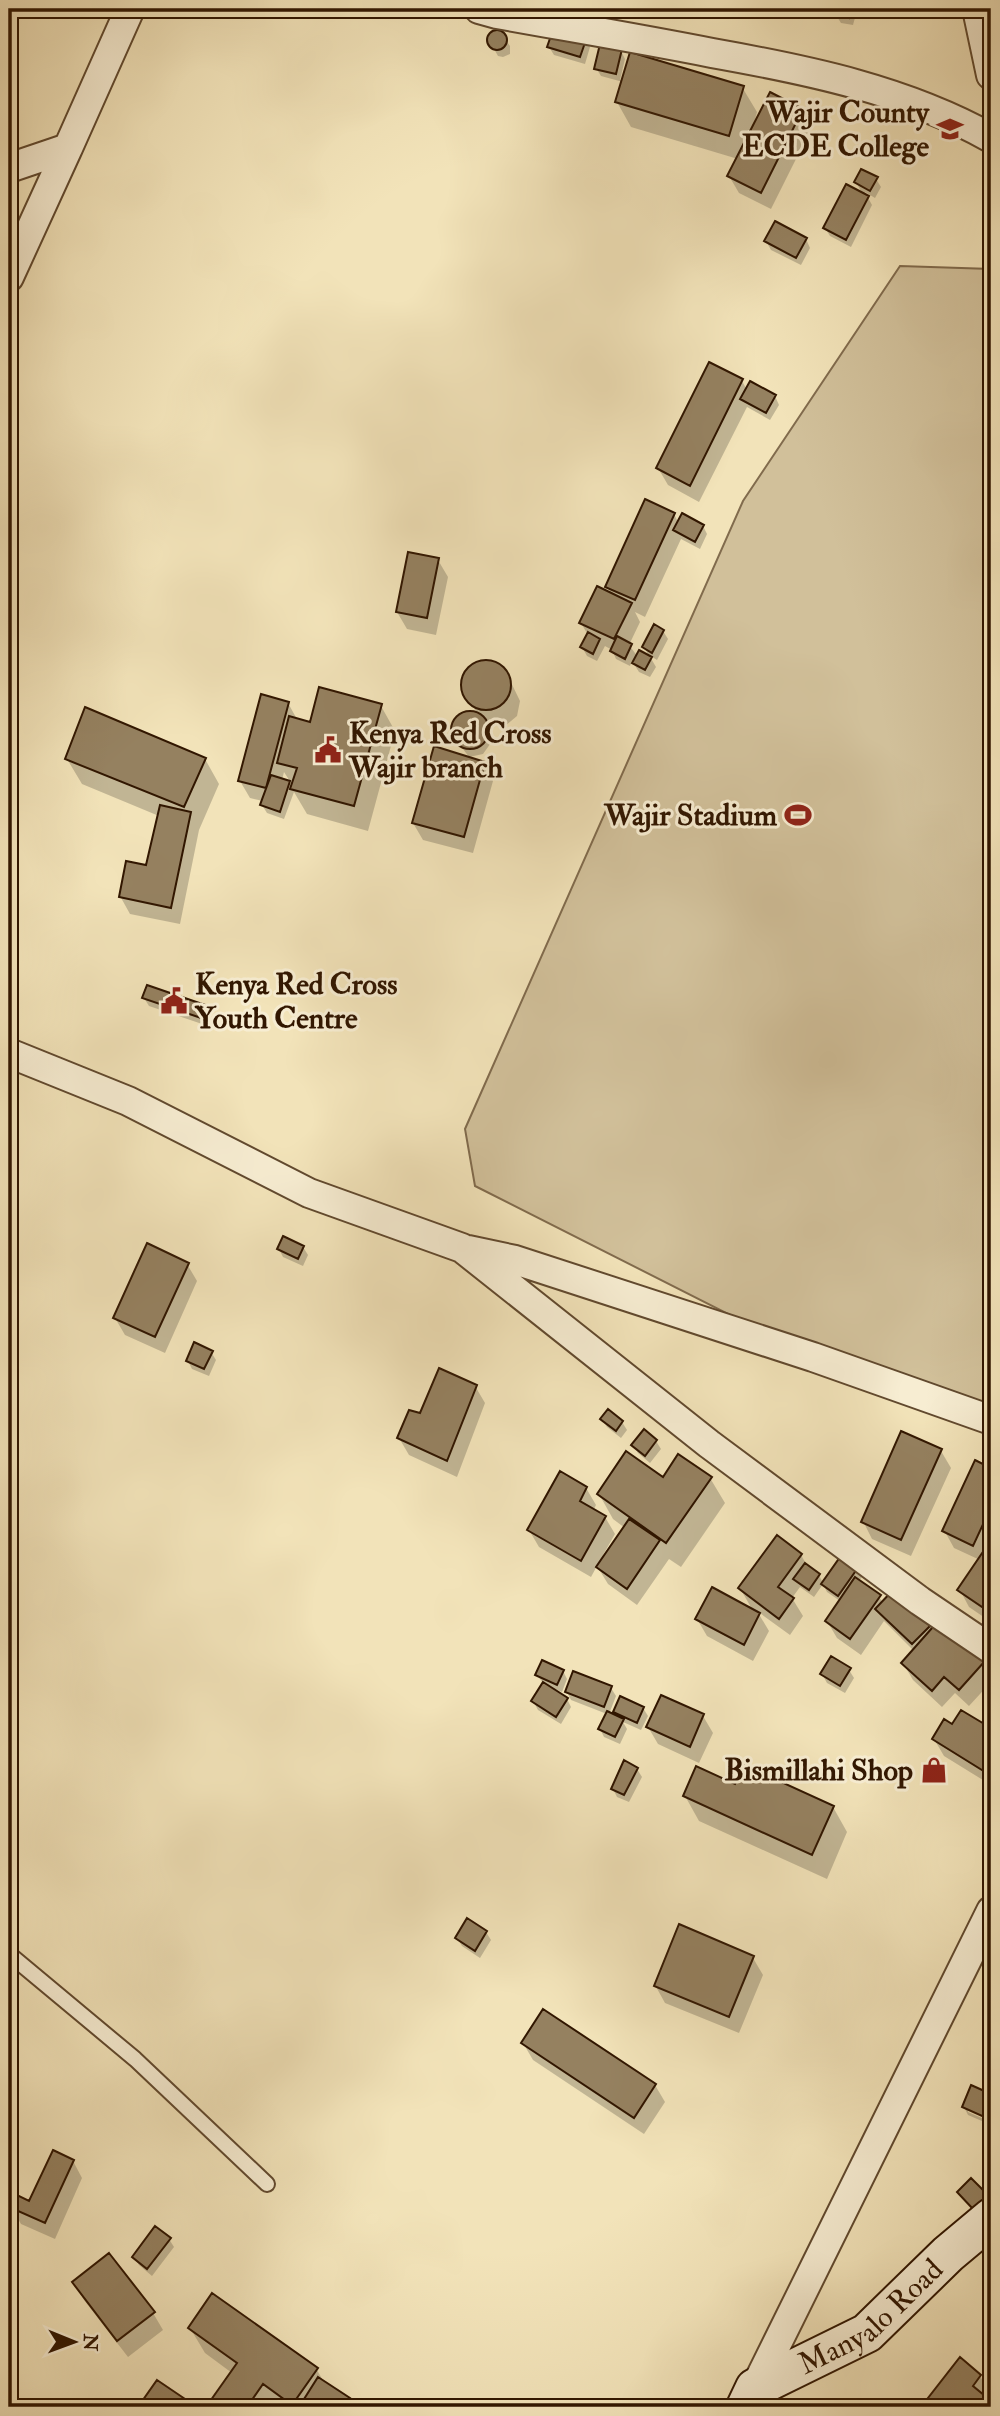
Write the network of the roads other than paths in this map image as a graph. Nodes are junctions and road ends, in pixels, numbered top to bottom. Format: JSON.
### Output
{"nodes":[{"id":1,"x":130,"y":9,"type":"edge"},
{"id":2,"x":479,"y":9,"type":"edge"},
{"id":3,"x":977,"y":9,"type":"edge"},
{"id":4,"x":991,"y":75,"type":"edge"},
{"id":5,"x":991,"y":138,"type":"edge"},
{"id":6,"x":68,"y":148,"type":"junction"},
{"id":7,"x":9,"y":168,"type":"edge"},
{"id":8,"x":9,"y":277,"type":"edge"},
{"id":9,"x":9,"y":1053,"type":"edge"},
{"id":10,"x":462,"y":1248,"type":"junction"},
{"id":11,"x":991,"y":1420,"type":"edge"},
{"id":12,"x":991,"y":1649,"type":"edge"},
{"id":13,"x":991,"y":1911,"type":"edge"},
{"id":14,"x":9,"y":1954,"type":"edge"},
{"id":15,"x":267,"y":2184,"type":"dead end"},
{"id":16,"x":991,"y":2218,"type":"edge"},
{"id":17,"x":750,"y":2398,"type":"edge"}],
"edges":[{"from":1,"to":6,"type":"street"},
{"from":2,"to":5,"type":"street"},
{"from":3,"to":4,"type":"street"},
{"from":6,"to":7,"type":"street"},
{"from":6,"to":8,"type":"street"},
{"from":9,"to":10,"type":"street"},
{"from":10,"to":11,"type":"street"},
{"from":10,"to":12,"type":"street"},
{"from":13,"to":17,"type":"street"},
{"from":14,"to":15,"type":"lane"},
{"from":16,"to":17,"type":"street","name":"Manyalo Road"}]}
